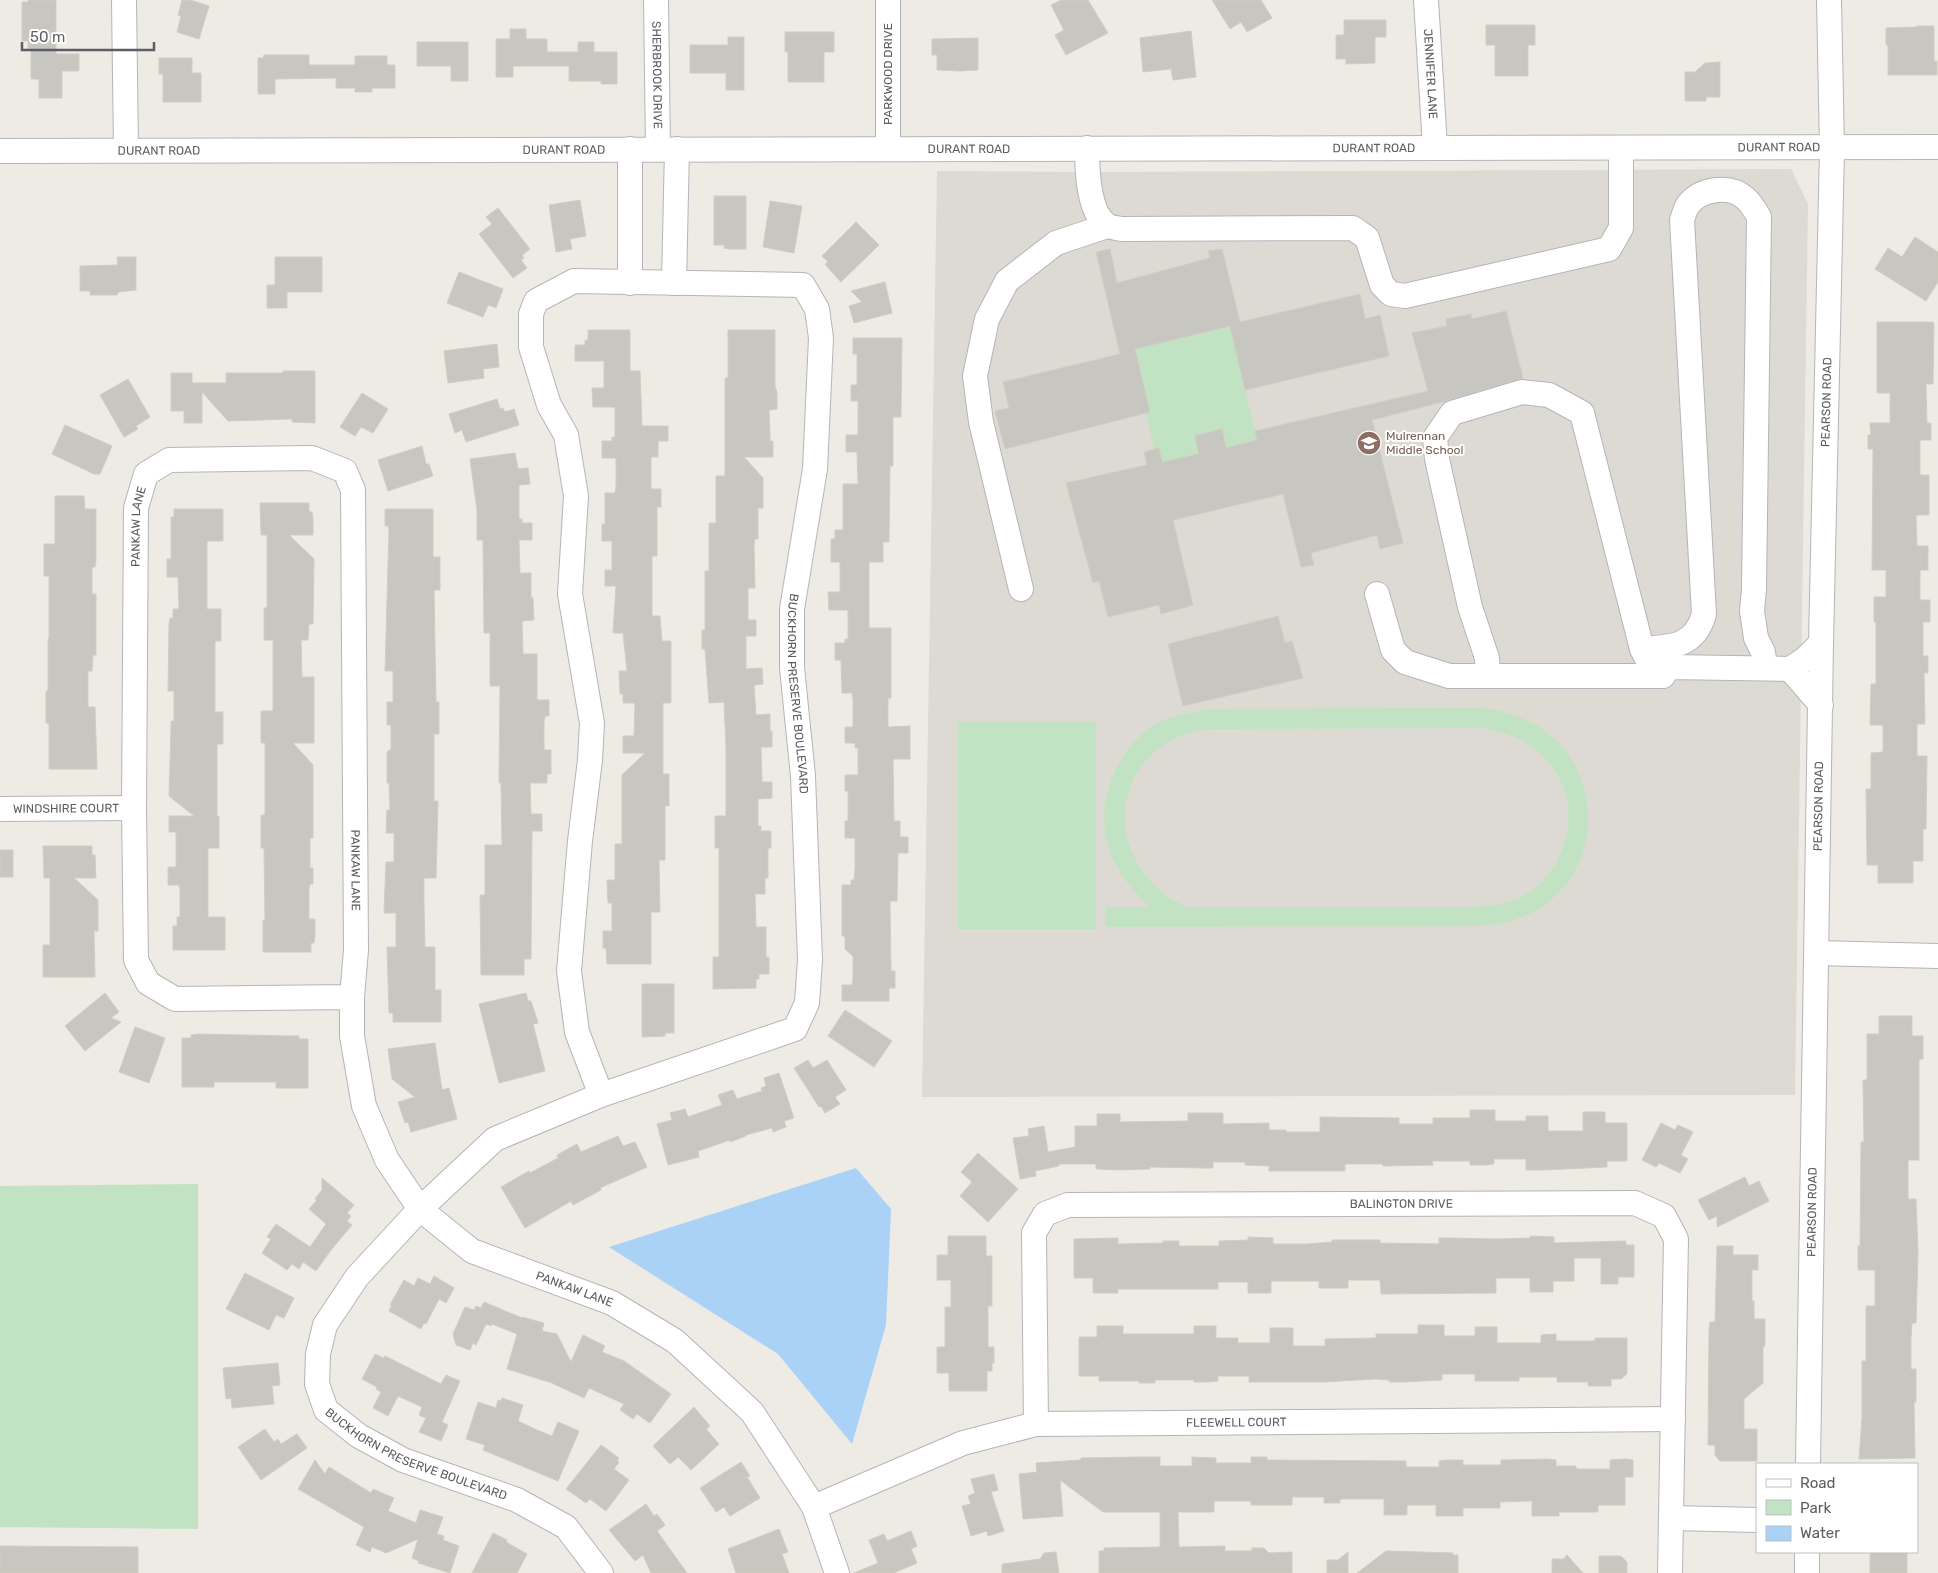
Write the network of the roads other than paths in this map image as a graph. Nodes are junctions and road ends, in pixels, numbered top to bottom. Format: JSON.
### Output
{"nodes":[{"id":1,"x":124,"y":0,"type":"edge"},
{"id":2,"x":656,"y":0,"type":"edge"},
{"id":3,"x":888,"y":0,"type":"edge"},
{"id":4,"x":1426,"y":0,"type":"edge"},
{"id":5,"x":1830,"y":0,"type":"edge"},
{"id":6,"x":1435,"y":147,"type":"junction"},
{"id":7,"x":1086,"y":148,"type":"junction"},
{"id":8,"x":1621,"y":148,"type":"junction"},
{"id":9,"x":1938,"y":148,"type":"edge"},
{"id":10,"x":126,"y":149,"type":"junction"},
{"id":11,"x":630,"y":149,"type":"junction"},
{"id":12,"x":668,"y":149,"type":"junction"},
{"id":13,"x":888,"y":149,"type":"junction"},
{"id":14,"x":1832,"y":149,"type":"junction"},
{"id":15,"x":0,"y":151,"type":"edge"},
{"id":16,"x":1107,"y":226,"type":"junction"},
{"id":17,"x":630,"y":282,"type":"junction"},
{"id":18,"x":674,"y":283,"type":"junction"},
{"id":19,"x":1020,"y":589,"type":"dead end"},
{"id":20,"x":1377,"y":594,"type":"dead end"},
{"id":21,"x":1821,"y":643,"type":"junction"},
{"id":22,"x":1642,"y":649,"type":"junction"},
{"id":23,"x":1669,"y":667,"type":"junction"},
{"id":24,"x":1765,"y":667,"type":"junction"},
{"id":25,"x":1790,"y":668,"type":"junction"},
{"id":26,"x":1488,"y":676,"type":"junction"},
{"id":27,"x":1821,"y":705,"type":"junction"},
{"id":28,"x":134,"y":808,"type":"junction"},
{"id":29,"x":0,"y":809,"type":"edge"},
{"id":30,"x":1817,"y":953,"type":"junction"},
{"id":31,"x":1938,"y":956,"type":"edge"},
{"id":32,"x":352,"y":997,"type":"junction"},
{"id":33,"x":601,"y":1096,"type":"junction"},
{"id":34,"x":420,"y":1209,"type":"junction"},
{"id":35,"x":1673,"y":1420,"type":"junction"},
{"id":36,"x":1036,"y":1424,"type":"junction"},
{"id":37,"x":1808,"y":1463,"type":"edge"},
{"id":38,"x":814,"y":1507,"type":"junction"},
{"id":39,"x":1672,"y":1518,"type":"junction"},
{"id":40,"x":1756,"y":1520,"type":"edge"},
{"id":41,"x":1807,"y":1553,"type":"edge"},
{"id":42,"x":601,"y":1573,"type":"edge"},
{"id":43,"x":837,"y":1573,"type":"edge"},
{"id":44,"x":1670,"y":1573,"type":"edge"},
{"id":45,"x":1807,"y":1573,"type":"edge"}],
"edges":[{"from":1,"to":10,"type":"street"},
{"from":2,"to":12,"type":"street","name":"SHERBROOK DRIVE"},
{"from":3,"to":13,"type":"street","name":"PARKWOOD DRIVE"},
{"from":4,"to":6,"type":"street","name":"JENNIFER LANE"},
{"from":5,"to":14,"type":"street","name":"PEARSON ROAD"},
{"from":6,"to":7,"type":"street","name":"DURANT ROAD"},
{"from":6,"to":8,"type":"street","name":"DURANT ROAD"},
{"from":7,"to":13,"type":"street","name":"DURANT ROAD"},
{"from":7,"to":16,"type":"street"},
{"from":8,"to":14,"type":"street","name":"DURANT ROAD"},
{"from":8,"to":16,"type":"street"},
{"from":9,"to":14,"type":"street","name":"DURANT ROAD"},
{"from":10,"to":11,"type":"street","name":"DURANT ROAD"},
{"from":10,"to":15,"type":"street","name":"DURANT ROAD"},
{"from":11,"to":12,"type":"street","name":"DURANT ROAD"},
{"from":11,"to":17,"type":"street"},
{"from":12,"to":13,"type":"street","name":"DURANT ROAD"},
{"from":12,"to":18,"type":"street"},
{"from":14,"to":21,"type":"street","name":"PEARSON ROAD"},
{"from":16,"to":19,"type":"street"},
{"from":17,"to":18,"type":"street","name":"BUCKHORN PRESERVE BOULEVARD"},
{"from":17,"to":33,"type":"street","name":"BUCKHORN PRESERVE BOULEVARD"},
{"from":18,"to":33,"type":"street","name":"BUCKHORN PRESERVE BOULEVARD"},
{"from":20,"to":26,"type":"street"},
{"from":21,"to":25,"type":"street"},
{"from":21,"to":27,"type":"street","name":"PEARSON ROAD"},
{"from":22,"to":23,"type":"street"},
{"from":22,"to":24,"type":"street"},
{"from":22,"to":26,"type":"street"},
{"from":23,"to":24,"type":"street"},
{"from":23,"to":26,"type":"street"},
{"from":24,"to":25,"type":"street"},
{"from":25,"to":27,"type":"street"},
{"from":27,"to":30,"type":"street","name":"PEARSON ROAD"},
{"from":28,"to":29,"type":"street","name":"WINDSHIRE COURT"},
{"from":28,"to":32,"type":"street","name":"PANKAW LANE"},
{"from":28,"to":32,"type":"street","name":"PANKAW LANE"},
{"from":30,"to":31,"type":"street"},
{"from":30,"to":37,"type":"street","name":"PEARSON ROAD"},
{"from":32,"to":34,"type":"street","name":"PANKAW LANE"},
{"from":33,"to":34,"type":"street","name":"BUCKHORN PRESERVE BOULEVARD"},
{"from":34,"to":38,"type":"street","name":"PANKAW LANE"},
{"from":34,"to":42,"type":"street","name":"BUCKHORN PRESERVE BOULEVARD"},
{"from":35,"to":36,"type":"street","name":"FLEEWELL COURT"},
{"from":35,"to":36,"type":"street","name":"BALINGTON DRIVE"},
{"from":35,"to":39,"type":"street","name":"BALINGTON DRIVE"},
{"from":36,"to":38,"type":"street","name":"FLEEWELL COURT"},
{"from":38,"to":43,"type":"street","name":"PANKAW LANE"},
{"from":39,"to":40,"type":"street"},
{"from":39,"to":44,"type":"street","name":"BALINGTON DRIVE"},
{"from":41,"to":45,"type":"street"}]}
